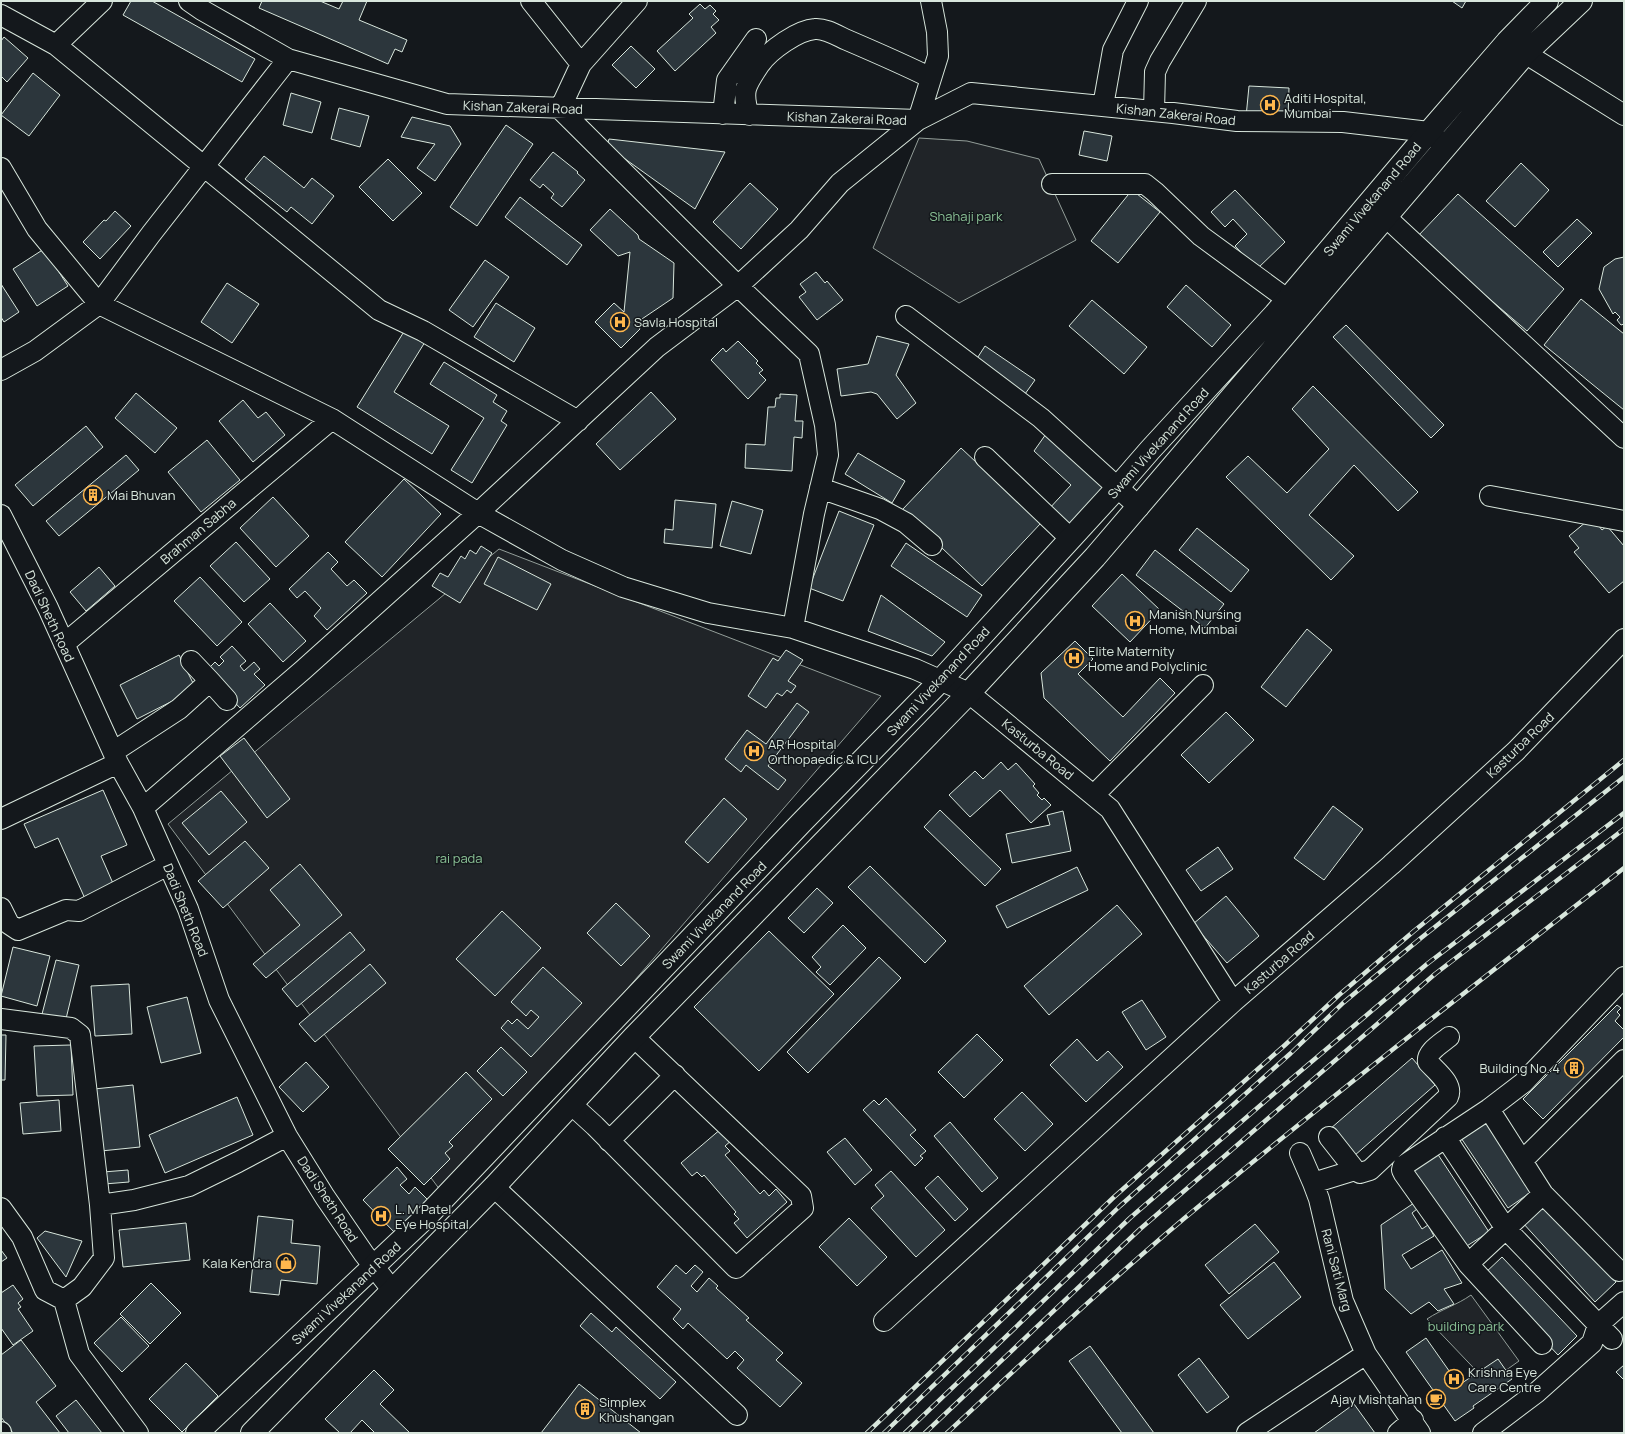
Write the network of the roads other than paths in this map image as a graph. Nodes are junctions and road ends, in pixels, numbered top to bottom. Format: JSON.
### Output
{"nodes":[{"id":1,"x":102,"y":1,"type":"edge"},
{"id":2,"x":189,"y":1,"type":"edge"},
{"id":3,"x":531,"y":1,"type":"edge"},
{"id":4,"x":637,"y":1,"type":"edge"},
{"id":5,"x":930,"y":1,"type":"edge"},
{"id":6,"x":1138,"y":1,"type":"edge"},
{"id":7,"x":1196,"y":1,"type":"edge"},
{"id":8,"x":1547,"y":1,"type":"edge"},
{"id":9,"x":1581,"y":1,"type":"edge"},
{"id":10,"x":1,"y":15,"type":"edge"},
{"id":11,"x":756,"y":39,"type":"dead end"},
{"id":12,"x":1506,"y":42,"type":"junction"},
{"id":13,"x":56,"y":45,"type":"junction"},
{"id":14,"x":1525,"y":54,"type":"junction"},
{"id":15,"x":288,"y":59,"type":"junction"},
{"id":16,"x":581,"y":64,"type":"junction"},
{"id":17,"x":930,"y":78,"type":"junction"},
{"id":18,"x":1104,"y":101,"type":"junction"},
{"id":19,"x":1154,"y":105,"type":"junction"},
{"id":20,"x":560,"y":108,"type":"junction"},
{"id":21,"x":723,"y":114,"type":"junction"},
{"id":22,"x":749,"y":115,"type":"junction"},
{"id":23,"x":1624,"y":115,"type":"edge"},
{"id":24,"x":918,"y":120,"type":"junction"},
{"id":25,"x":1429,"y":132,"type":"junction"},
{"id":26,"x":1446,"y":147,"type":"junction"},
{"id":27,"x":203,"y":166,"type":"junction"},
{"id":28,"x":1,"y":168,"type":"edge"},
{"id":29,"x":1052,"y":184,"type":"dead end"},
{"id":30,"x":1370,"y":202,"type":"junction"},
{"id":31,"x":1387,"y":216,"type":"junction"},
{"id":32,"x":738,"y":286,"type":"junction"},
{"id":33,"x":1287,"y":299,"type":"junction"},
{"id":34,"x":99,"y":304,"type":"junction"},
{"id":35,"x":1303,"y":314,"type":"junction"},
{"id":36,"x":906,"y":316,"type":"dead end"},
{"id":37,"x":1,"y":370,"type":"edge"},
{"id":38,"x":332,"y":419,"type":"junction"},
{"id":39,"x":578,"y":420,"type":"junction"},
{"id":40,"x":1624,"y":438,"type":"edge"},
{"id":41,"x":985,"y":457,"type":"dead end"},
{"id":42,"x":820,"y":488,"type":"junction"},
{"id":43,"x":1117,"y":488,"type":"junction"},
{"id":44,"x":1490,"y":496,"type":"dead end"},
{"id":45,"x":1139,"y":507,"type":"junction"},
{"id":46,"x":478,"y":513,"type":"junction"},
{"id":47,"x":1,"y":515,"type":"edge"},
{"id":48,"x":1624,"y":521,"type":"edge"},
{"id":49,"x":1070,"y":538,"type":"junction"},
{"id":50,"x":932,"y":545,"type":"dead end"},
{"id":51,"x":793,"y":628,"type":"junction"},
{"id":52,"x":1624,"y":639,"type":"edge"},
{"id":53,"x":64,"y":644,"type":"junction"},
{"id":54,"x":191,"y":661,"type":"dead end"},
{"id":55,"x":940,"y":680,"type":"junction"},
{"id":56,"x":210,"y":681,"type":"junction"},
{"id":57,"x":1203,"y":685,"type":"dead end"},
{"id":58,"x":969,"y":693,"type":"junction"},
{"id":59,"x":227,"y":700,"type":"dead end"},
{"id":60,"x":115,"y":757,"type":"junction"},
{"id":61,"x":1094,"y":795,"type":"junction"},
{"id":62,"x":143,"y":808,"type":"junction"},
{"id":63,"x":1,"y":819,"type":"edge"},
{"id":64,"x":168,"y":865,"type":"junction"},
{"id":65,"x":1,"y":908,"type":"edge"},
{"id":66,"x":1624,"y":977,"type":"edge"},
{"id":67,"x":1233,"y":1002,"type":"junction"},
{"id":68,"x":1,"y":1018,"type":"edge"},
{"id":69,"x":634,"y":1037,"type":"junction"},
{"id":70,"x":1449,"y":1037,"type":"dead end"},
{"id":71,"x":1624,"y":1060,"type":"edge"},
{"id":72,"x":675,"y":1075,"type":"junction"},
{"id":73,"x":572,"y":1105,"type":"junction"},
{"id":74,"x":1488,"y":1109,"type":"junction"},
{"id":75,"x":288,"y":1136,"type":"junction"},
{"id":76,"x":1329,"y":1137,"type":"dead end"},
{"id":77,"x":1445,"y":1137,"type":"junction"},
{"id":78,"x":609,"y":1140,"type":"junction"},
{"id":79,"x":1300,"y":1153,"type":"dead end"},
{"id":80,"x":1522,"y":1161,"type":"junction"},
{"id":81,"x":1355,"y":1170,"type":"junction"},
{"id":82,"x":1313,"y":1183,"type":"junction"},
{"id":83,"x":494,"y":1187,"type":"junction"},
{"id":84,"x":1543,"y":1194,"type":"junction"},
{"id":85,"x":100,"y":1205,"type":"junction"},
{"id":86,"x":1,"y":1208,"type":"edge"},
{"id":87,"x":1506,"y":1229,"type":"junction"},
{"id":88,"x":1468,"y":1264,"type":"junction"},
{"id":89,"x":374,"y":1267,"type":"junction"},
{"id":90,"x":1619,"y":1271,"type":"dead end"},
{"id":91,"x":393,"y":1291,"type":"junction"},
{"id":92,"x":64,"y":1300,"type":"junction"},
{"id":93,"x":1624,"y":1302,"type":"edge"},
{"id":94,"x":884,"y":1321,"type":"dead end"},
{"id":95,"x":1595,"y":1334,"type":"junction"},
{"id":96,"x":1618,"y":1334,"type":"edge"},
{"id":97,"x":1542,"y":1344,"type":"dead end"},
{"id":98,"x":1366,"y":1354,"type":"junction"},
{"id":99,"x":737,"y":1415,"type":"dead end"},
{"id":100,"x":1416,"y":1427,"type":"edge"},
{"id":101,"x":138,"y":1433,"type":"edge"},
{"id":102,"x":197,"y":1433,"type":"edge"},
{"id":103,"x":252,"y":1433,"type":"edge"},
{"id":104,"x":1247,"y":1433,"type":"edge"},
{"id":105,"x":1398,"y":1433,"type":"edge"},
{"id":106,"x":1483,"y":1433,"type":"edge"}],
"edges":[{"from":1,"to":13,"type":"street"},
{"from":2,"to":15,"type":"street","name":"Kishan Zakerai Road"},
{"from":3,"to":16,"type":"street"},
{"from":4,"to":16,"type":"street"},
{"from":5,"to":17,"type":"street"},
{"from":6,"to":18,"type":"street"},
{"from":7,"to":19,"type":"street"},
{"from":8,"to":12,"type":"main road","name":"Swami Vivekanand Road"},
{"from":9,"to":14,"type":"main road","name":"Swami Vivekanand Road"},
{"from":10,"to":13,"type":"street"},
{"from":11,"to":21,"type":"street"},
{"from":12,"to":14,"type":"street"},
{"from":12,"to":25,"type":"main road","name":"Swami Vivekanand Road"},
{"from":13,"to":27,"type":"street"},
{"from":14,"to":23,"type":"street"},
{"from":14,"to":26,"type":"main road","name":"Swami Vivekanand Road"},
{"from":15,"to":20,"type":"street","name":"Kishan Zakerai Road"},
{"from":15,"to":27,"type":"street"},
{"from":16,"to":20,"type":"street"},
{"from":17,"to":22,"type":"street"},
{"from":17,"to":24,"type":"street"},
{"from":18,"to":19,"type":"street","name":"Kishan Zakerai Road"},
{"from":18,"to":24,"type":"street","name":"Kishan Zakerai Road"},
{"from":19,"to":25,"type":"street","name":"Kishan Zakerai Road"},
{"from":20,"to":21,"type":"street","name":"Kishan Zakerai Road"},
{"from":20,"to":32,"type":"street"},
{"from":21,"to":22,"type":"street","name":"Kishan Zakerai Road"},
{"from":22,"to":24,"type":"street","name":"Kishan Zakerai Road"},
{"from":24,"to":32,"type":"street"},
{"from":25,"to":26,"type":"street"},
{"from":25,"to":30,"type":"main road","name":"Swami Vivekanand Road"},
{"from":26,"to":31,"type":"main road","name":"Swami Vivekanand Road"},
{"from":27,"to":34,"type":"street"},
{"from":27,"to":39,"type":"street"},
{"from":28,"to":34,"type":"street"},
{"from":29,"to":33,"type":"street"},
{"from":30,"to":31,"type":"street"},
{"from":30,"to":33,"type":"main road","name":"Swami Vivekanand Road"},
{"from":31,"to":35,"type":"main road","name":"Swami Vivekanand Road"},
{"from":31,"to":40,"type":"street"},
{"from":32,"to":39,"type":"street"},
{"from":32,"to":42,"type":"street"},
{"from":33,"to":35,"type":"street"},
{"from":33,"to":43,"type":"main road","name":"Swami Vivekanand Road"},
{"from":34,"to":37,"type":"street"},
{"from":34,"to":38,"type":"street","name":"Kasturba Road"},
{"from":35,"to":45,"type":"main road","name":"Swami Vivekanand Road"},
{"from":36,"to":43,"type":"street"},
{"from":38,"to":46,"type":"street","name":"Kasturba Road"},
{"from":38,"to":53,"type":"street","name":"Brahman Sabha"},
{"from":39,"to":46,"type":"street"},
{"from":41,"to":49,"type":"street"},
{"from":42,"to":50,"type":"street"},
{"from":42,"to":51,"type":"street"},
{"from":43,"to":45,"type":"street"},
{"from":43,"to":49,"type":"main road","name":"Swami Vivekanand Road"},
{"from":44,"to":48,"type":"street"},
{"from":45,"to":58,"type":"main road","name":"Swami Vivekanand Road"},
{"from":46,"to":51,"type":"street","name":"Kasturba Road"},
{"from":46,"to":62,"type":"street"},
{"from":47,"to":53,"type":"street","name":"Dadi Sheth Road"},
{"from":49,"to":55,"type":"main road","name":"Swami Vivekanand Road"},
{"from":51,"to":55,"type":"street","name":"Kasturba Road"},
{"from":52,"to":67,"type":"street","name":"Kasturba Road"},
{"from":53,"to":60,"type":"street","name":"Dadi Sheth Road"},
{"from":54,"to":56,"type":"street"},
{"from":55,"to":58,"type":"street","name":"Kasturba Road"},
{"from":55,"to":89,"type":"main road","name":"Swami Vivekanand Road"},
{"from":56,"to":59,"type":"street"},
{"from":56,"to":60,"type":"street"},
{"from":57,"to":61,"type":"street"},
{"from":58,"to":61,"type":"street","name":"Kasturba Road"},
{"from":58,"to":69,"type":"main road","name":"Swami Vivekanand Road"},
{"from":60,"to":62,"type":"street","name":"Dadi Sheth Road"},
{"from":60,"to":63,"type":"street"},
{"from":61,"to":67,"type":"street","name":"Kasturba Road"},
{"from":62,"to":64,"type":"street","name":"Dadi Sheth Road"},
{"from":64,"to":65,"type":"street"},
{"from":64,"to":75,"type":"street","name":"Dadi Sheth Road"},
{"from":66,"to":74,"type":"street"},
{"from":67,"to":94,"type":"street"},
{"from":68,"to":85,"type":"street"},
{"from":69,"to":72,"type":"street"},
{"from":69,"to":73,"type":"main road","name":"Swami Vivekanand Road"},
{"from":70,"to":81,"type":"street"},
{"from":71,"to":80,"type":"street"},
{"from":72,"to":78,"type":"street"},
{"from":72,"to":78,"type":"street"},
{"from":73,"to":78,"type":"street"},
{"from":73,"to":83,"type":"main road","name":"Swami Vivekanand Road"},
{"from":74,"to":77,"type":"street"},
{"from":74,"to":80,"type":"street"},
{"from":75,"to":85,"type":"street"},
{"from":75,"to":89,"type":"street","name":"Dadi Sheth Road"},
{"from":76,"to":81,"type":"street"},
{"from":77,"to":87,"type":"street"},
{"from":77,"to":88,"type":"street"},
{"from":79,"to":82,"type":"street","name":"Rani Sati Marg"},
{"from":80,"to":84,"type":"street"},
{"from":81,"to":82,"type":"street"},
{"from":82,"to":98,"type":"street","name":"Rani Sati Marg"},
{"from":83,"to":91,"type":"main road","name":"Swami Vivekanand Road"},
{"from":83,"to":99,"type":"street"},
{"from":84,"to":87,"type":"street"},
{"from":84,"to":90,"type":"street"},
{"from":85,"to":92,"type":"street"},
{"from":86,"to":92,"type":"street"},
{"from":87,"to":88,"type":"street"},
{"from":87,"to":95,"type":"street"},
{"from":88,"to":97,"type":"street"},
{"from":89,"to":91,"type":"street","name":"Dadi Sheth Road"},
{"from":89,"to":102,"type":"main road","name":"Swami Vivekanand Road"},
{"from":91,"to":103,"type":"main road","name":"Swami Vivekanand Road"},
{"from":92,"to":101,"type":"street"},
{"from":93,"to":95,"type":"street"},
{"from":95,"to":96,"type":"street"},
{"from":95,"to":106,"type":"street"},
{"from":98,"to":100,"type":"street","name":"Rani Sati Marg"},
{"from":98,"to":104,"type":"street"},
{"from":100,"to":105,"type":"street"}]}
